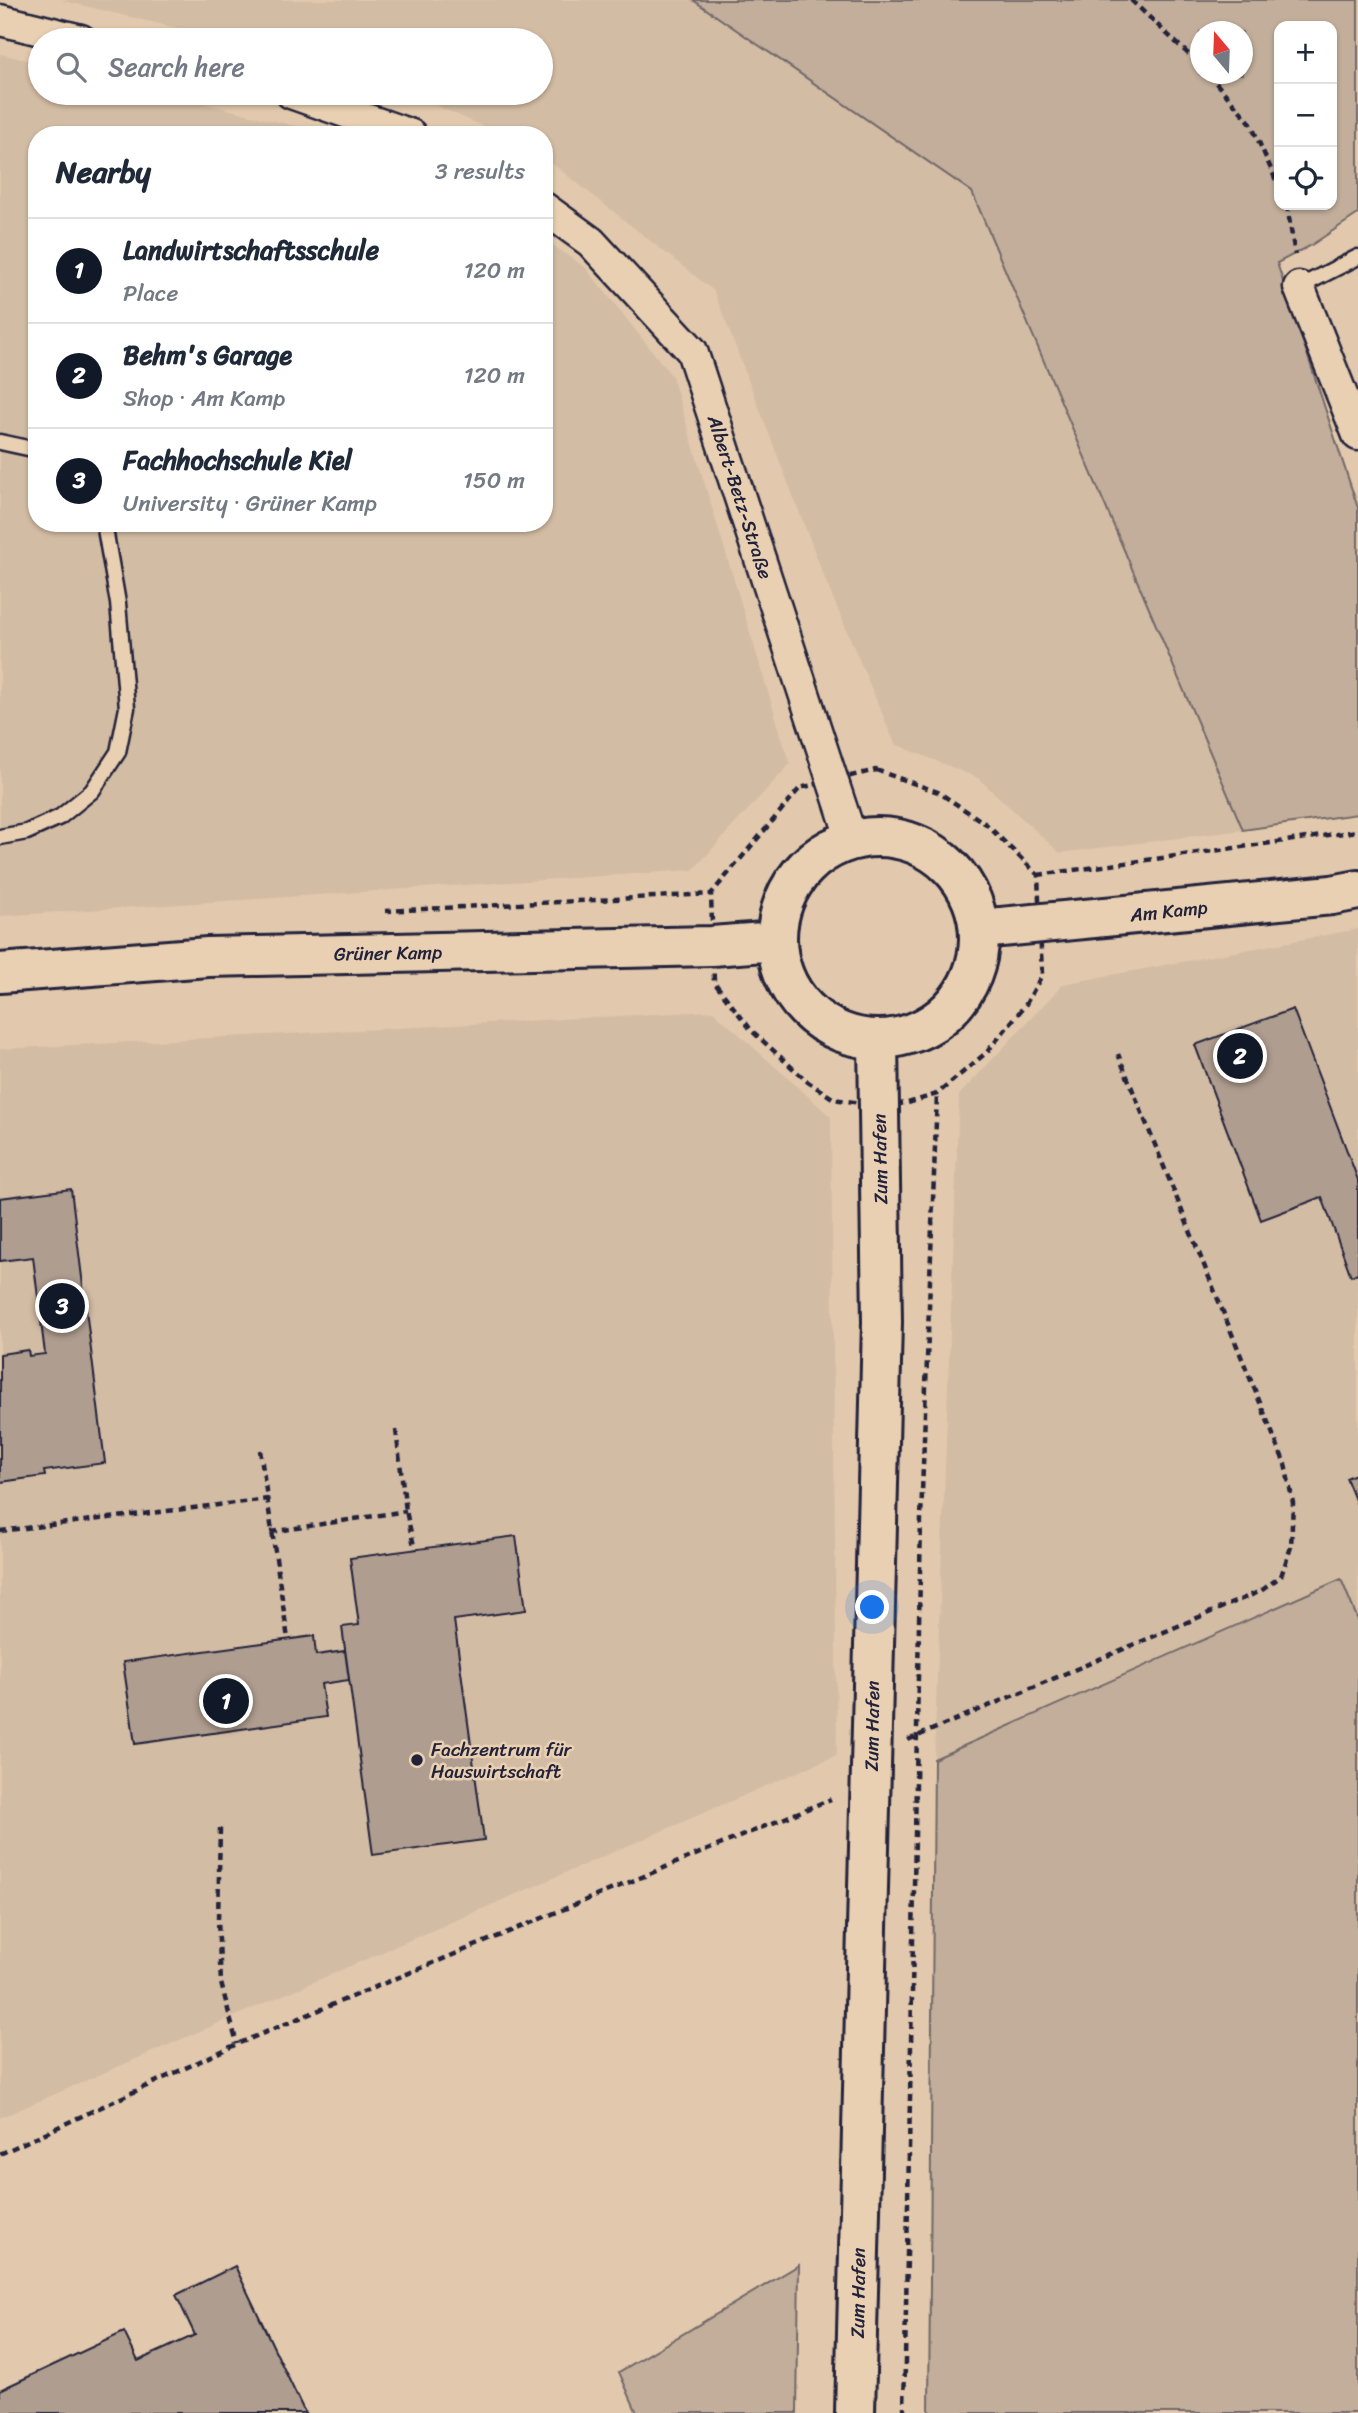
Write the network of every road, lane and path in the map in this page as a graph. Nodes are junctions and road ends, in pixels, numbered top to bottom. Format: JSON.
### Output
{"nodes":[{"id":1,"x":1131,"y":0,"type":"edge"},
{"id":2,"x":0,"y":20,"type":"edge"},
{"id":3,"x":32,"y":28,"type":"edge"},
{"id":4,"x":1190,"y":56,"type":"edge"},
{"id":5,"x":1217,"y":84,"type":"edge"},
{"id":6,"x":326,"y":105,"type":"edge"},
{"id":7,"x":386,"y":126,"type":"edge"},
{"id":8,"x":1274,"y":175,"type":"edge"},
{"id":9,"x":1288,"y":210,"type":"edge"},
{"id":10,"x":553,"y":215,"type":"edge"},
{"id":11,"x":1358,"y":257,"type":"edge"},
{"id":12,"x":1299,"y":287,"type":"junction"},
{"id":13,"x":1358,"y":435,"type":"edge"},
{"id":14,"x":0,"y":442,"type":"edge"},
{"id":15,"x":28,"y":448,"type":"edge"},
{"id":16,"x":106,"y":532,"type":"edge"},
{"id":17,"x":834,"y":781,"type":"junction"},
{"id":18,"x":1358,"y":831,"type":"edge"},
{"id":19,"x":0,"y":837,"type":"edge"},
{"id":20,"x":852,"y":840,"type":"junction"},
{"id":21,"x":1038,"y":875,"type":"junction"},
{"id":22,"x":1358,"y":890,"type":"edge"},
{"id":23,"x":1042,"y":923,"type":"junction"},
{"id":24,"x":980,"y":929,"type":"junction"},
{"id":25,"x":777,"y":942,"type":"junction"},
{"id":26,"x":712,"y":946,"type":"junction"},
{"id":27,"x":0,"y":973,"type":"edge"},
{"id":28,"x":878,"y":1040,"type":"junction"},
{"id":29,"x":1118,"y":1054,"type":"dead end"},
{"id":30,"x":937,"y":1094,"type":"junction"},
{"id":31,"x":879,"y":1106,"type":"junction"},
{"id":32,"x":396,"y":1430,"type":"dead end"},
{"id":33,"x":260,"y":1450,"type":"dead end"},
{"id":34,"x":268,"y":1499,"type":"junction"},
{"id":35,"x":406,"y":1511,"type":"junction"},
{"id":36,"x":0,"y":1531,"type":"edge"},
{"id":37,"x":271,"y":1532,"type":"junction"},
{"id":38,"x":415,"y":1550,"type":"dead end"},
{"id":39,"x":288,"y":1639,"type":"dead end"},
{"id":40,"x":919,"y":1736,"type":"junction"},
{"id":41,"x":871,"y":1768,"type":"junction"},
{"id":42,"x":220,"y":1828,"type":"dead end"},
{"id":43,"x":237,"y":2044,"type":"junction"},
{"id":44,"x":0,"y":2154,"type":"edge"},
{"id":45,"x":855,"y":2413,"type":"edge"},
{"id":46,"x":904,"y":2413,"type":"edge"}],
"edges":[{"from":1,"to":4,"type":"path"},
{"from":2,"to":3,"type":"street"},
{"from":5,"to":8,"type":"path"},
{"from":6,"to":7,"type":"street"},
{"from":9,"to":12,"type":"path"},
{"from":10,"to":17,"type":"street","name":"Albert-Betz-Straße"},
{"from":11,"to":12,"type":"lane"},
{"from":12,"to":13,"type":"street"},
{"from":14,"to":15,"type":"lane"},
{"from":16,"to":19,"type":"lane"},
{"from":17,"to":20,"type":"street","name":"Albert-Betz-Straße"},
{"from":17,"to":21,"type":"path"},
{"from":17,"to":26,"type":"path"},
{"from":18,"to":21,"type":"path"},
{"from":20,"to":24,"type":"main road"},
{"from":20,"to":25,"type":"main road"},
{"from":21,"to":23,"type":"path"},
{"from":22,"to":23,"type":"main road","name":"Am Kamp"},
{"from":23,"to":24,"type":"main road","name":"Am Kamp"},
{"from":23,"to":30,"type":"path"},
{"from":24,"to":28,"type":"main road"},
{"from":25,"to":26,"type":"main road","name":"Grüner Kamp"},
{"from":25,"to":28,"type":"main road"},
{"from":26,"to":27,"type":"main road","name":"Grüner Kamp"},
{"from":26,"to":31,"type":"path"},
{"from":28,"to":31,"type":"main road","name":"Zum Hafen"},
{"from":29,"to":40,"type":"path"},
{"from":30,"to":31,"type":"path"},
{"from":30,"to":40,"type":"path"},
{"from":31,"to":41,"type":"main road","name":"Zum Hafen"},
{"from":32,"to":35,"type":"path"},
{"from":33,"to":34,"type":"path"},
{"from":34,"to":36,"type":"path"},
{"from":34,"to":37,"type":"path"},
{"from":35,"to":37,"type":"path"},
{"from":35,"to":38,"type":"path"},
{"from":37,"to":39,"type":"path"},
{"from":40,"to":41,"type":"path"},
{"from":40,"to":46,"type":"path"},
{"from":41,"to":43,"type":"path"},
{"from":41,"to":45,"type":"main road","name":"Zum Hafen"},
{"from":42,"to":43,"type":"path"},
{"from":43,"to":44,"type":"path"}]}
